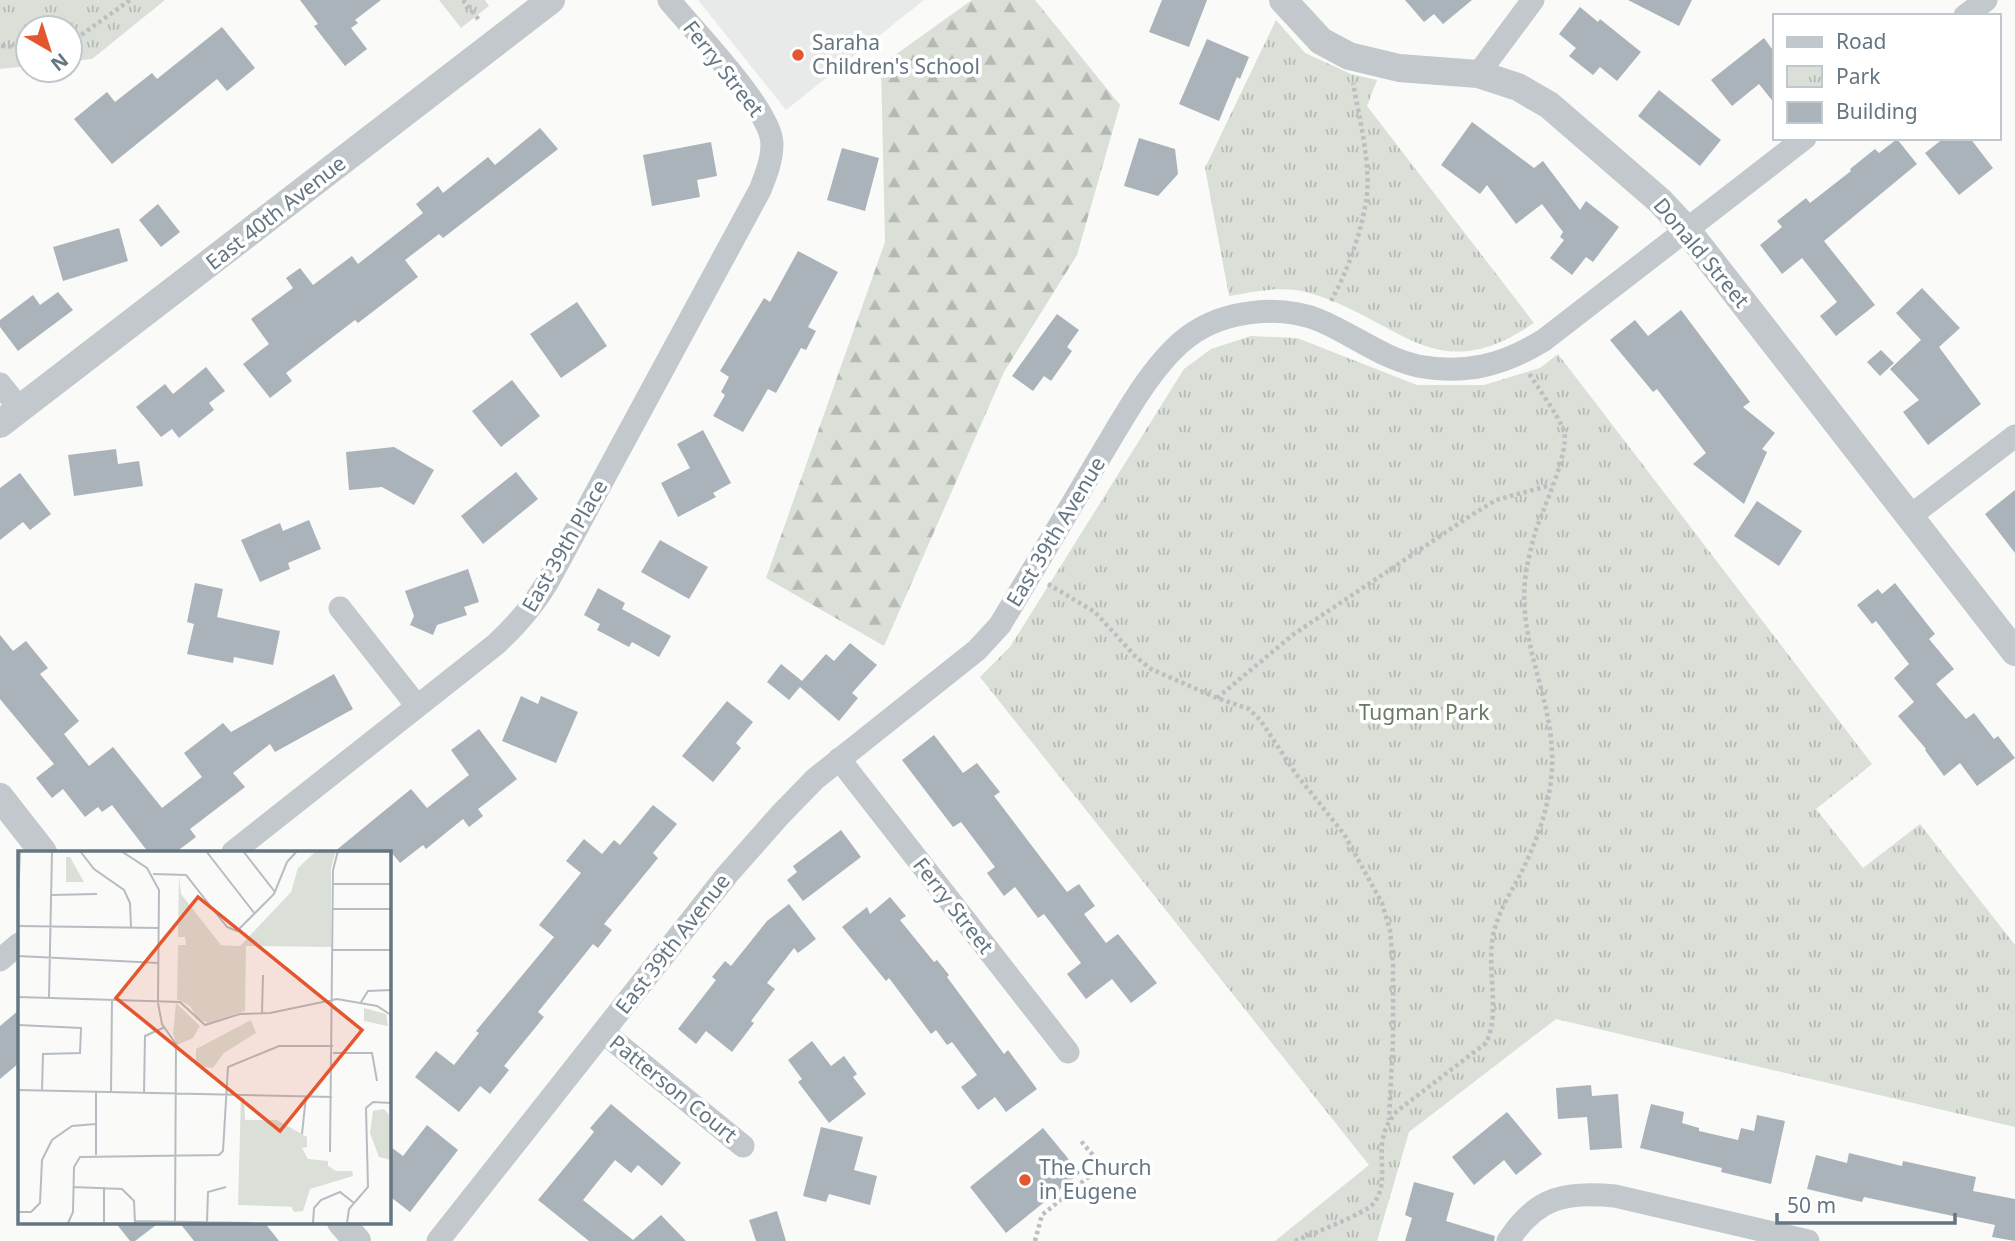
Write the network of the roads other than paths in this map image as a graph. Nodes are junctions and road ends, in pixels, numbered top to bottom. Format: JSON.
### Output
{"nodes":[{"id":1,"x":551,"y":0,"type":"edge"},
{"id":2,"x":669,"y":0,"type":"edge"},
{"id":3,"x":1283,"y":0,"type":"edge"},
{"id":4,"x":1533,"y":0,"type":"edge"},
{"id":5,"x":1986,"y":0,"type":"edge"},
{"id":6,"x":1968,"y":14,"type":"edge"},
{"id":7,"x":1478,"y":74,"type":"junction"},
{"id":8,"x":1802,"y":140,"type":"edge"},
{"id":9,"x":772,"y":141,"type":"joint"},
{"id":10,"x":1686,"y":229,"type":"junction"},
{"id":11,"x":0,"y":384,"type":"edge"},
{"id":12,"x":10,"y":417,"type":"edge"},
{"id":13,"x":2015,"y":436,"type":"edge"},
{"id":14,"x":1909,"y":517,"type":"junction"},
{"id":15,"x":340,"y":608,"type":"dead end"},
{"id":16,"x":2015,"y":652,"type":"edge"},
{"id":17,"x":417,"y":706,"type":"junction"},
{"id":18,"x":839,"y":759,"type":"junction"},
{"id":19,"x":0,"y":797,"type":"edge"},
{"id":20,"x":42,"y":851,"type":"edge"},
{"id":21,"x":234,"y":851,"type":"edge"},
{"id":22,"x":18,"y":945,"type":"edge"},
{"id":23,"x":0,"y":960,"type":"edge"},
{"id":24,"x":603,"y":1032,"type":"junction"},
{"id":25,"x":1068,"y":1052,"type":"dead end"},
{"id":26,"x":743,"y":1146,"type":"dead end"},
{"id":27,"x":343,"y":1224,"type":"edge"},
{"id":28,"x":356,"y":1241,"type":"edge"},
{"id":29,"x":438,"y":1241,"type":"edge"},
{"id":30,"x":1508,"y":1241,"type":"edge"},
{"id":31,"x":1808,"y":1241,"type":"edge"}],
"edges":[{"from":1,"to":12,"type":"street","name":"East 40th Avenue"},
{"from":2,"to":9,"type":"street","name":"Ferry Street"},
{"from":3,"to":7,"type":"street","name":"Donald Street"},
{"from":4,"to":7,"type":"street"},
{"from":5,"to":6,"type":"street"},
{"from":7,"to":10,"type":"street","name":"Donald Street"},
{"from":8,"to":10,"type":"street","name":"East 39th Avenue"},
{"from":9,"to":17,"type":"street","name":"East 39th Place"},
{"from":10,"to":14,"type":"street","name":"Donald Street"},
{"from":10,"to":18,"type":"street","name":"East 39th Avenue"},
{"from":11,"to":12,"type":"street"},
{"from":13,"to":14,"type":"street"},
{"from":14,"to":16,"type":"street","name":"Donald Street"},
{"from":15,"to":17,"type":"street"},
{"from":17,"to":21,"type":"street","name":"East 39th Place"},
{"from":18,"to":24,"type":"street","name":"East 39th Avenue"},
{"from":18,"to":25,"type":"street","name":"Ferry Street"},
{"from":19,"to":20,"type":"street"},
{"from":22,"to":23,"type":"street"},
{"from":24,"to":26,"type":"street","name":"Patterson Court"},
{"from":24,"to":29,"type":"street","name":"East 39th Avenue"},
{"from":27,"to":28,"type":"street"},
{"from":30,"to":31,"type":"street"}]}
